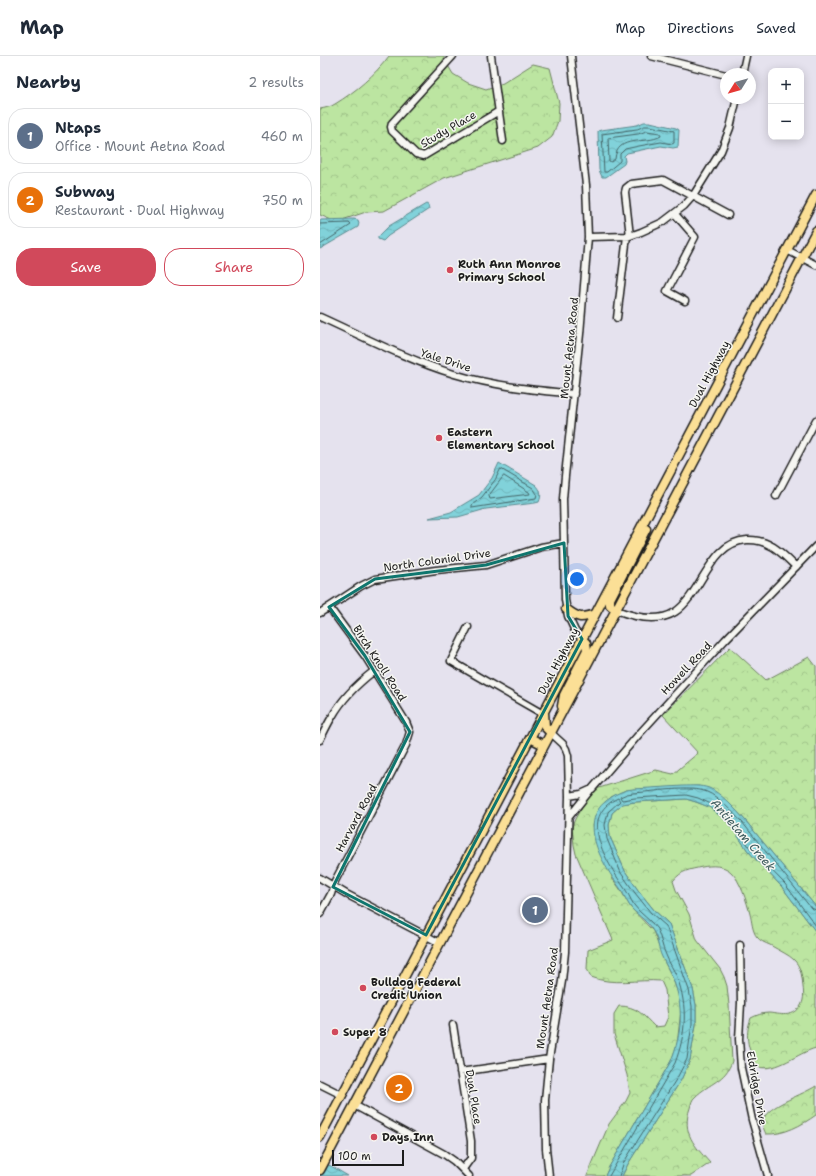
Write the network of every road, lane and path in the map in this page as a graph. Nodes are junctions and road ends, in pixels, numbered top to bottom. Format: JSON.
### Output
{"nodes":[{"id":1,"x":453,"y":56,"type":"edge"},
{"id":2,"x":491,"y":56,"type":"edge"},
{"id":3,"x":571,"y":56,"type":"edge"},
{"id":4,"x":651,"y":56,"type":"edge"},
{"id":5,"x":746,"y":56,"type":"edge"},
{"id":6,"x":743,"y":68,"type":"edge"},
{"id":7,"x":720,"y":73,"type":"edge"},
{"id":8,"x":735,"y":104,"type":"edge"},
{"id":9,"x":499,"y":111,"type":"junction"},
{"id":10,"x":504,"y":141,"type":"dead end"},
{"id":11,"x":816,"y":194,"type":"edge"},
{"id":12,"x":693,"y":196,"type":"junction"},
{"id":13,"x":675,"y":214,"type":"junction"},
{"id":14,"x":728,"y":215,"type":"dead end"},
{"id":15,"x":816,"y":231,"type":"edge"},
{"id":16,"x":629,"y":236,"type":"junction"},
{"id":17,"x":588,"y":237,"type":"junction"},
{"id":18,"x":787,"y":250,"type":"junction"},
{"id":19,"x":802,"y":258,"type":"junction"},
{"id":20,"x":816,"y":265,"type":"edge"},
{"id":21,"x":685,"y":301,"type":"dead end"},
{"id":22,"x":320,"y":317,"type":"edge"},
{"id":23,"x":617,"y":318,"type":"dead end"},
{"id":24,"x":574,"y":394,"type":"junction"},
{"id":25,"x":816,"y":420,"type":"edge"},
{"id":26,"x":776,"y":496,"type":"dead end"},
{"id":27,"x":647,"y":516,"type":"junction"},
{"id":28,"x":564,"y":543,"type":"junction"},
{"id":29,"x":816,"y":546,"type":"edge"},
{"id":30,"x":796,"y":567,"type":"junction"},
{"id":31,"x":329,"y":606,"type":"junction"},
{"id":32,"x":566,"y":609,"type":"junction"},
{"id":33,"x":616,"y":610,"type":"junction"},
{"id":34,"x":320,"y":613,"type":"edge"},
{"id":35,"x":595,"y":614,"type":"junction"},
{"id":36,"x":468,"y":627,"type":"dead end"},
{"id":37,"x":582,"y":639,"type":"junction"},
{"id":38,"x":374,"y":671,"type":"junction"},
{"id":39,"x":543,"y":713,"type":"junction"},
{"id":40,"x":561,"y":715,"type":"junction"},
{"id":41,"x":410,"y":732,"type":"joint"},
{"id":42,"x":551,"y":734,"type":"junction"},
{"id":43,"x":530,"y":738,"type":"junction"},
{"id":44,"x":320,"y":740,"type":"edge"},
{"id":45,"x":544,"y":745,"type":"junction"},
{"id":46,"x":592,"y":789,"type":"junction"},
{"id":47,"x":569,"y":796,"type":"junction"},
{"id":48,"x":569,"y":817,"type":"junction"},
{"id":49,"x":320,"y":878,"type":"edge"},
{"id":50,"x":333,"y":887,"type":"junction"},
{"id":51,"x":320,"y":914,"type":"edge"},
{"id":52,"x":426,"y":935,"type":"junction"},
{"id":53,"x":440,"y":943,"type":"junction"},
{"id":54,"x":740,"y":945,"type":"dead end"},
{"id":55,"x":453,"y":1025,"type":"dead end"},
{"id":56,"x":549,"y":1059,"type":"junction"},
{"id":57,"x":460,"y":1072,"type":"junction"},
{"id":58,"x":320,"y":1084,"type":"edge"},
{"id":59,"x":342,"y":1095,"type":"junction"},
{"id":60,"x":354,"y":1105,"type":"junction"},
{"id":61,"x":320,"y":1137,"type":"edge"},
{"id":62,"x":463,"y":1169,"type":"junction"},
{"id":63,"x":320,"y":1170,"type":"edge"},
{"id":64,"x":469,"y":1176,"type":"edge"},
{"id":65,"x":549,"y":1176,"type":"edge"},
{"id":66,"x":768,"y":1176,"type":"edge"}],
"edges":[{"from":1,"to":9,"type":"street","name":"Study Place"},
{"from":2,"to":9,"type":"street"},
{"from":3,"to":17,"type":"street","name":"Mount Aetna Road"},
{"from":4,"to":7,"type":"street"},
{"from":5,"to":6,"type":"street"},
{"from":8,"to":12,"type":"street"},
{"from":9,"to":10,"type":"street"},
{"from":11,"to":18,"type":"main road","name":"Dual Highway"},
{"from":12,"to":13,"type":"street"},
{"from":12,"to":14,"type":"street"},
{"from":12,"to":16,"type":"street"},
{"from":13,"to":16,"type":"street"},
{"from":13,"to":21,"type":"street"},
{"from":15,"to":19,"type":"main road"},
{"from":16,"to":17,"type":"street"},
{"from":16,"to":23,"type":"street"},
{"from":17,"to":24,"type":"street","name":"Mount Aetna Road"},
{"from":18,"to":19,"type":"street"},
{"from":18,"to":27,"type":"main road","name":"Dual Highway"},
{"from":19,"to":20,"type":"street"},
{"from":19,"to":33,"type":"main road"},
{"from":22,"to":24,"type":"street","name":"Yale Drive"},
{"from":24,"to":28,"type":"street","name":"Mount Aetna Road"},
{"from":25,"to":26,"type":"street"},
{"from":27,"to":33,"type":"main road"},
{"from":27,"to":35,"type":"main road","name":"Dual Highway"},
{"from":28,"to":31,"type":"street","name":"North Colonial Drive"},
{"from":28,"to":32,"type":"street","name":"Mount Aetna Road"},
{"from":29,"to":30,"type":"street","name":"Howell Road"},
{"from":30,"to":33,"type":"street"},
{"from":30,"to":46,"type":"street","name":"Howell Road"},
{"from":31,"to":34,"type":"street","name":"North Colonial Drive"},
{"from":31,"to":38,"type":"street","name":"Birch Knoll Road"},
{"from":32,"to":35,"type":"main road"},
{"from":32,"to":37,"type":"street","name":"Mount Aetna Road"},
{"from":33,"to":40,"type":"main road"},
{"from":35,"to":37,"type":"main road","name":"Dual Highway"},
{"from":36,"to":39,"type":"street"},
{"from":37,"to":39,"type":"main road","name":"Dual Highway"},
{"from":37,"to":40,"type":"main road"},
{"from":38,"to":41,"type":"street","name":"Birch Knoll Road"},
{"from":38,"to":44,"type":"street"},
{"from":39,"to":42,"type":"main road"},
{"from":39,"to":43,"type":"main road","name":"Dual Highway"},
{"from":40,"to":42,"type":"main road"},
{"from":41,"to":50,"type":"street","name":"Harvard Road"},
{"from":42,"to":45,"type":"main road"},
{"from":42,"to":47,"type":"street","name":"Mount Aetna Road"},
{"from":43,"to":45,"type":"main road"},
{"from":43,"to":52,"type":"main road","name":"Dual Highway"},
{"from":45,"to":53,"type":"main road"},
{"from":46,"to":47,"type":"street"},
{"from":46,"to":48,"type":"street","name":"Howell Road"},
{"from":47,"to":48,"type":"street","name":"Mount Aetna Road"},
{"from":48,"to":56,"type":"street","name":"Mount Aetna Road"},
{"from":49,"to":50,"type":"street"},
{"from":50,"to":51,"type":"street","name":"Harvard Road"},
{"from":50,"to":52,"type":"street"},
{"from":52,"to":53,"type":"street"},
{"from":52,"to":59,"type":"main road","name":"Dual Highway"},
{"from":53,"to":60,"type":"main road"},
{"from":54,"to":66,"type":"street","name":"Eldridge Drive"},
{"from":55,"to":57,"type":"street","name":"Dual Place"},
{"from":56,"to":57,"type":"street"},
{"from":56,"to":65,"type":"street","name":"Mount Aetna Road"},
{"from":57,"to":62,"type":"street","name":"Dual Place"},
{"from":58,"to":59,"type":"street"},
{"from":59,"to":61,"type":"main road","name":"Dual Highway"},
{"from":60,"to":62,"type":"street"},
{"from":60,"to":63,"type":"main road"},
{"from":62,"to":64,"type":"street"}]}
